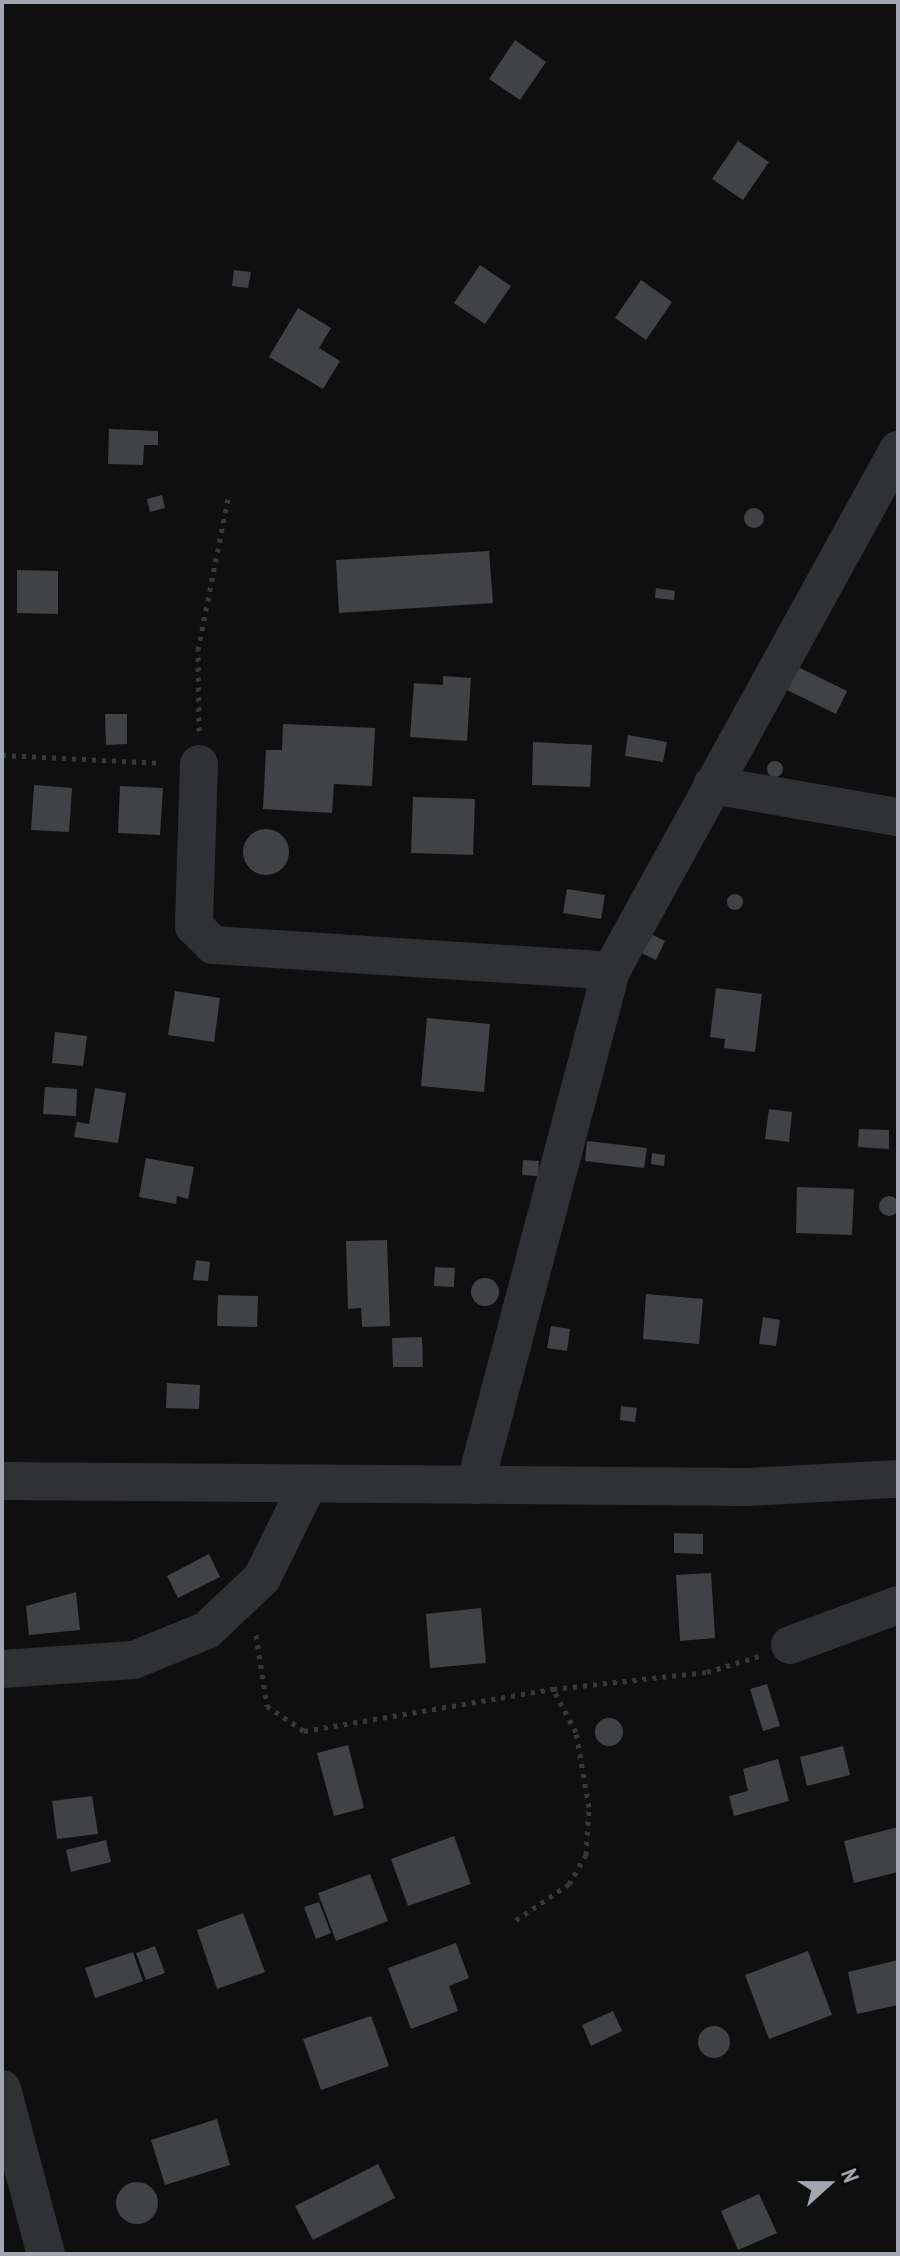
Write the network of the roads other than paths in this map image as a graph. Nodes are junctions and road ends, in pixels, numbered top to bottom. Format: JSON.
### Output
{"nodes":[{"id":1,"x":898,"y":450,"type":"edge"},
{"id":2,"x":199,"y":764,"type":"road end"},
{"id":3,"x":712,"y":785,"type":"junction"},
{"id":4,"x":898,"y":817,"type":"edge"},
{"id":5,"x":611,"y":971,"type":"junction"},
{"id":6,"x":898,"y":1479,"type":"edge"},
{"id":7,"x":2,"y":1481,"type":"edge"},
{"id":8,"x":308,"y":1484,"type":"junction"},
{"id":9,"x":475,"y":1485,"type":"junction"},
{"id":10,"x":898,"y":1605,"type":"edge"},
{"id":11,"x":790,"y":1645,"type":"road end"},
{"id":12,"x":2,"y":1669,"type":"edge"},
{"id":13,"x":2,"y":2089,"type":"edge"},
{"id":14,"x":46,"y":2254,"type":"edge"}],
"edges":[{"from":1,"to":3,"type":"street"},
{"from":2,"to":5,"type":"street"},
{"from":3,"to":4,"type":"street"},
{"from":3,"to":5,"type":"street"},
{"from":5,"to":9,"type":"street"},
{"from":6,"to":9,"type":"street"},
{"from":7,"to":8,"type":"street"},
{"from":8,"to":9,"type":"street"},
{"from":8,"to":12,"type":"street"},
{"from":10,"to":11,"type":"street"},
{"from":13,"to":14,"type":"street"}]}
